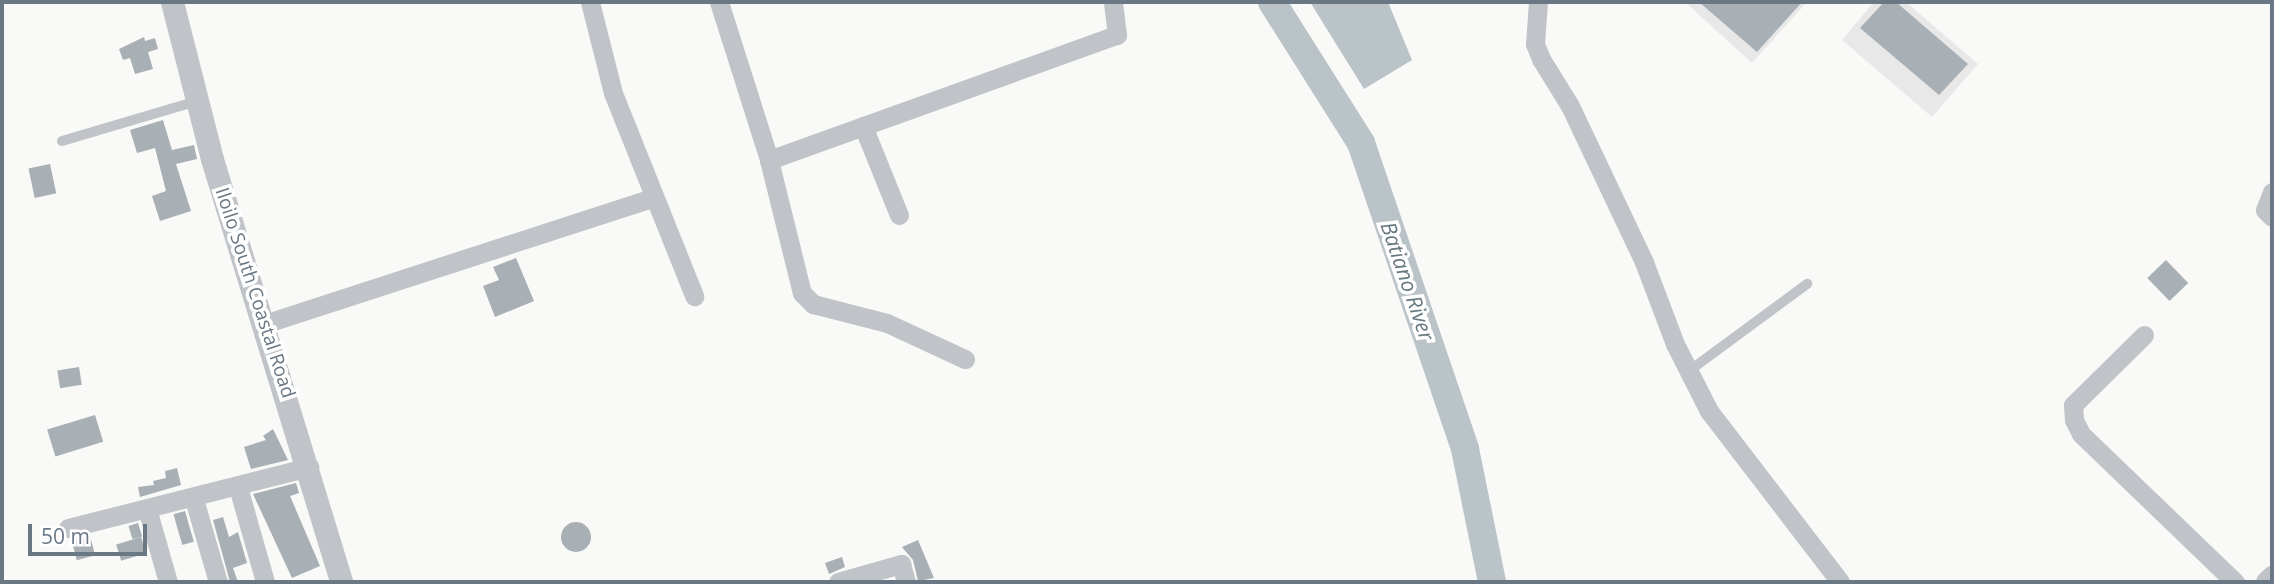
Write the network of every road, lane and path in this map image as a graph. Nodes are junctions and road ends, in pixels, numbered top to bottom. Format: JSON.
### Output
{"nodes":[{"id":1,"x":172,"y":2,"type":"edge"},
{"id":2,"x":590,"y":2,"type":"edge"},
{"id":3,"x":719,"y":2,"type":"edge"},
{"id":4,"x":1113,"y":2,"type":"edge"},
{"id":5,"x":1538,"y":2,"type":"edge"},
{"id":6,"x":197,"y":101,"type":"junction"},
{"id":7,"x":863,"y":126,"type":"junction"},
{"id":8,"x":62,"y":141,"type":"dead end"},
{"id":9,"x":769,"y":160,"type":"junction"},
{"id":10,"x":2272,"y":192,"type":"edge"},
{"id":11,"x":652,"y":198,"type":"junction"},
{"id":12,"x":899,"y":215,"type":"dead end"},
{"id":13,"x":2272,"y":217,"type":"edge"},
{"id":14,"x":1807,"y":284,"type":"dead end"},
{"id":15,"x":694,"y":296,"type":"dead end"},
{"id":16,"x":264,"y":324,"type":"junction"},
{"id":17,"x":2144,"y":335,"type":"dead end"},
{"id":18,"x":965,"y":359,"type":"dead end"},
{"id":19,"x":1689,"y":371,"type":"junction"},
{"id":20,"x":309,"y":467,"type":"junction"},
{"id":21,"x":238,"y":487,"type":"junction"},
{"id":22,"x":194,"y":499,"type":"junction"},
{"id":23,"x":148,"y":512,"type":"junction"},
{"id":24,"x":68,"y":528,"type":"dead end"},
{"id":25,"x":2272,"y":577,"type":"edge"},
{"id":26,"x":168,"y":582,"type":"edge"},
{"id":27,"x":218,"y":582,"type":"edge"},
{"id":28,"x":265,"y":582,"type":"edge"},
{"id":29,"x":341,"y":582,"type":"edge"},
{"id":30,"x":838,"y":582,"type":"edge"},
{"id":31,"x":906,"y":582,"type":"edge"},
{"id":32,"x":1840,"y":582,"type":"edge"},
{"id":33,"x":2235,"y":582,"type":"edge"},
{"id":34,"x":2267,"y":582,"type":"edge"}],
"edges":[{"from":1,"to":6,"type":"street","name":"Iloilo South Coastal Road"},
{"from":2,"to":11,"type":"street"},
{"from":3,"to":9,"type":"street"},
{"from":4,"to":7,"type":"street"},
{"from":5,"to":19,"type":"street"},
{"from":6,"to":8,"type":"lane"},
{"from":6,"to":16,"type":"street","name":"Iloilo South Coastal Road"},
{"from":7,"to":9,"type":"street"},
{"from":7,"to":12,"type":"street"},
{"from":9,"to":18,"type":"street"},
{"from":10,"to":13,"type":"street"},
{"from":11,"to":15,"type":"street"},
{"from":11,"to":16,"type":"street"},
{"from":14,"to":19,"type":"lane"},
{"from":16,"to":20,"type":"street","name":"Iloilo South Coastal Road"},
{"from":17,"to":33,"type":"street"},
{"from":19,"to":32,"type":"street"},
{"from":20,"to":21,"type":"street"},
{"from":20,"to":29,"type":"street","name":"Iloilo South Coastal Road"},
{"from":21,"to":22,"type":"street"},
{"from":21,"to":28,"type":"street"},
{"from":22,"to":23,"type":"street"},
{"from":22,"to":27,"type":"street"},
{"from":23,"to":24,"type":"street"},
{"from":23,"to":26,"type":"street"},
{"from":25,"to":34,"type":"street"},
{"from":30,"to":31,"type":"street"}]}
